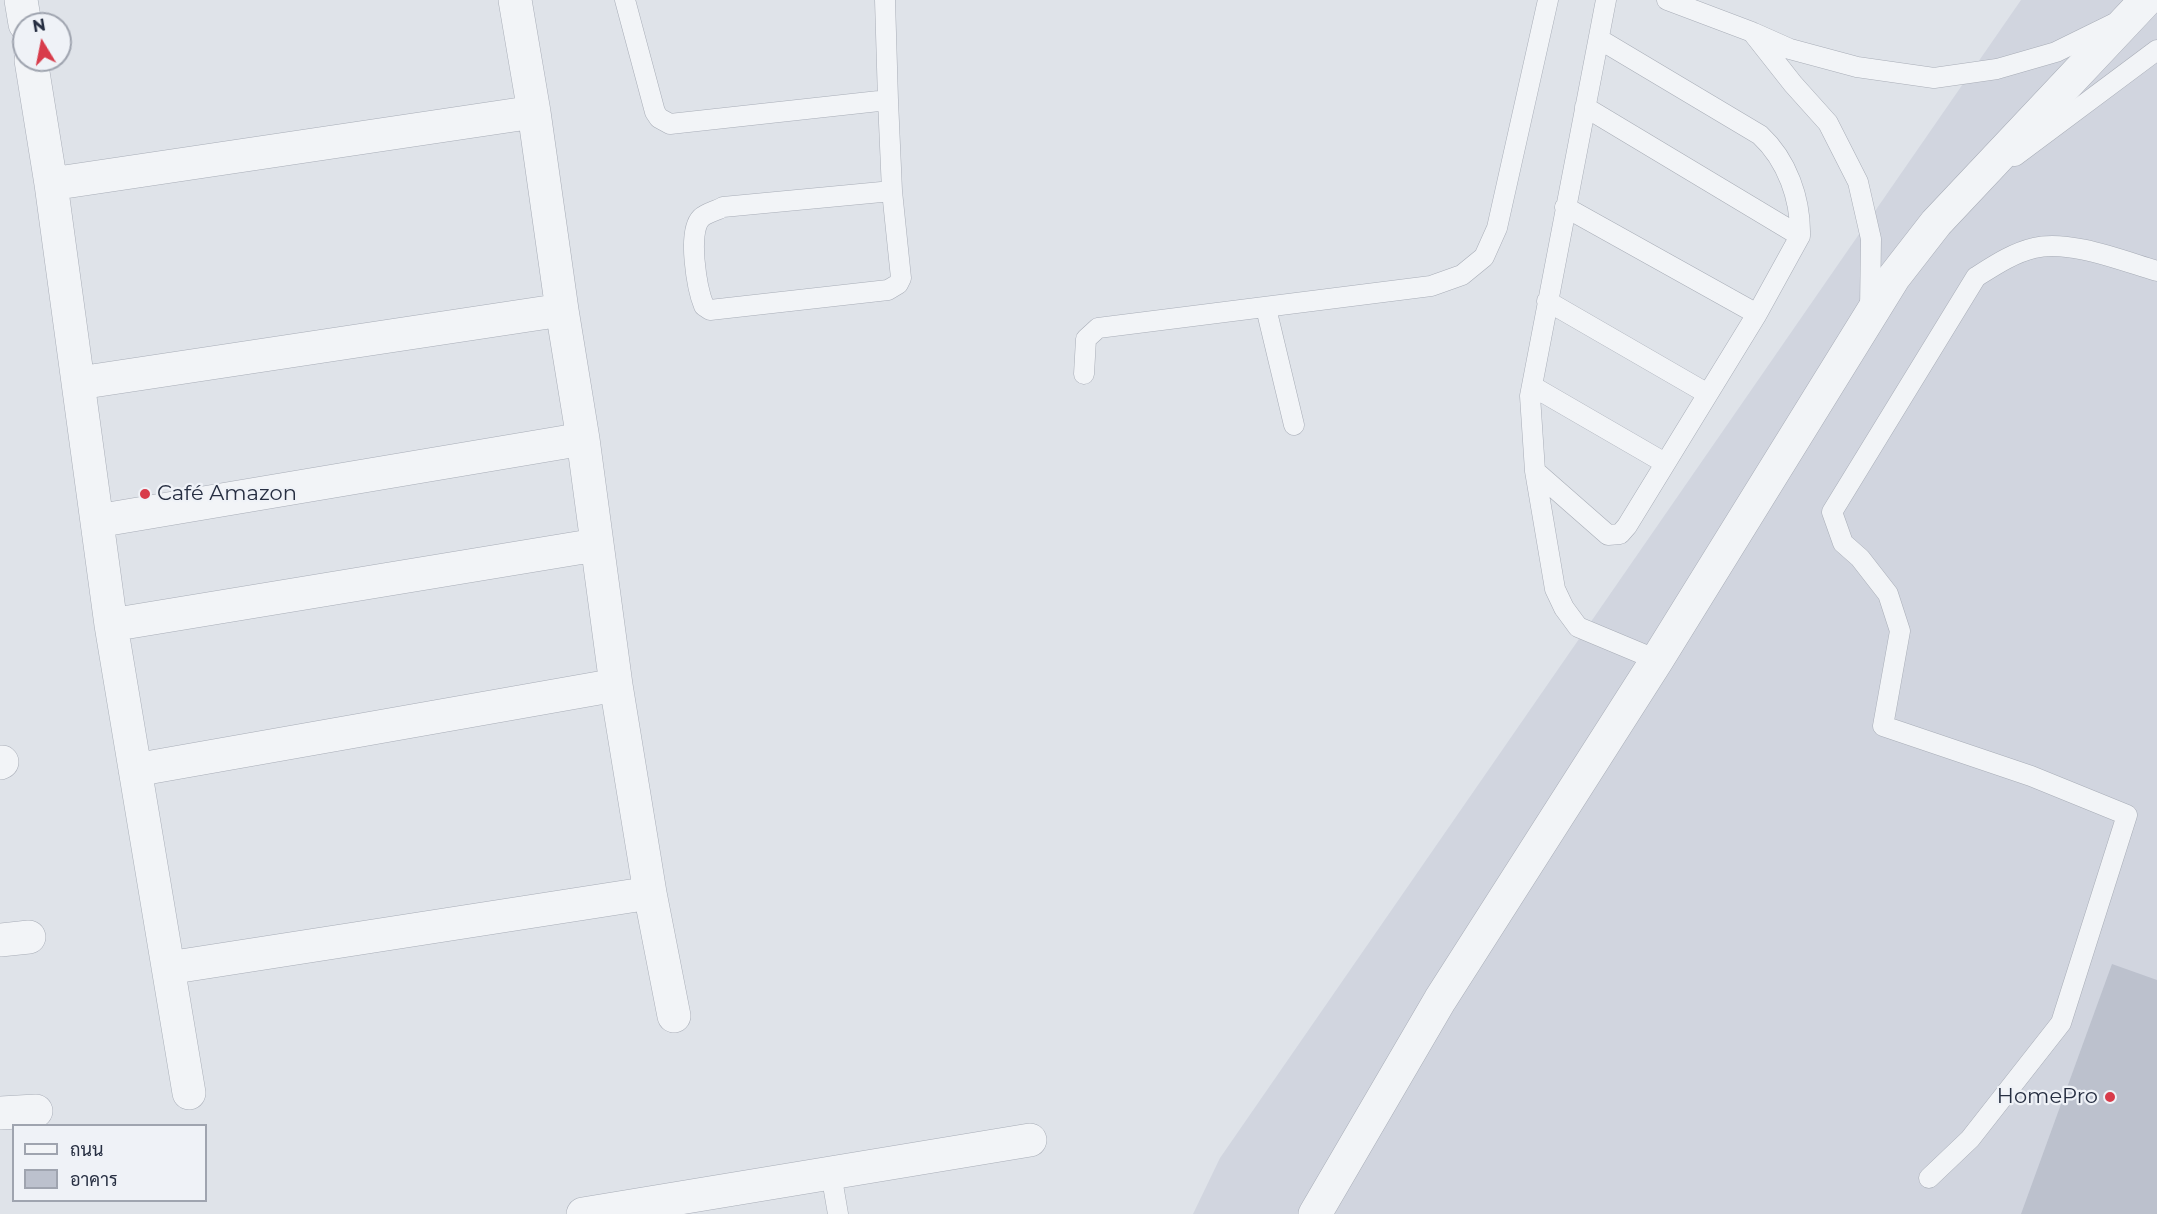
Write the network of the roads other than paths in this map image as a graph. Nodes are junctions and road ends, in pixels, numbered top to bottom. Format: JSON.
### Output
{"nodes":[{"id":1,"x":515,"y":0,"type":"edge"},
{"id":2,"x":625,"y":0,"type":"edge"},
{"id":3,"x":885,"y":0,"type":"edge"},
{"id":4,"x":1548,"y":0,"type":"edge"},
{"id":5,"x":1606,"y":0,"type":"edge"},
{"id":6,"x":1667,"y":0,"type":"edge"},
{"id":7,"x":2140,"y":7,"type":"edge"},
{"id":8,"x":1752,"y":32,"type":"junction"},
{"id":9,"x":1599,"y":39,"type":"junction"},
{"id":10,"x":2157,"y":50,"type":"edge"},
{"id":11,"x":33,"y":72,"type":"edge"},
{"id":12,"x":888,"y":100,"type":"junction"},
{"id":13,"x":1585,"y":106,"type":"junction"},
{"id":14,"x":534,"y":112,"type":"junction"},
{"id":15,"x":51,"y":184,"type":"junction"},
{"id":16,"x":892,"y":191,"type":"junction"},
{"id":17,"x":1959,"y":199,"type":"junction"},
{"id":18,"x":1565,"y":207,"type":"junction"},
{"id":19,"x":1800,"y":236,"type":"junction"},
{"id":20,"x":2157,"y":271,"type":"edge"},
{"id":21,"x":1547,"y":301,"type":"junction"},
{"id":22,"x":1266,"y":308,"type":"junction"},
{"id":23,"x":562,"y":310,"type":"junction"},
{"id":24,"x":1757,"y":314,"type":"junction"},
{"id":25,"x":1870,"y":318,"type":"junction"},
{"id":26,"x":1084,"y":374,"type":"dead end"},
{"id":27,"x":79,"y":383,"type":"junction"},
{"id":28,"x":1532,"y":386,"type":"junction"},
{"id":29,"x":1708,"y":394,"type":"junction"},
{"id":30,"x":1294,"y":425,"type":"dead end"},
{"id":31,"x":583,"y":439,"type":"junction"},
{"id":32,"x":1665,"y":464,"type":"junction"},
{"id":33,"x":1535,"y":471,"type":"junction"},
{"id":34,"x":97,"y":521,"type":"junction"},
{"id":35,"x":597,"y":545,"type":"junction"},
{"id":36,"x":111,"y":625,"type":"junction"},
{"id":37,"x":1657,"y":660,"type":"junction"},
{"id":38,"x":616,"y":685,"type":"junction"},
{"id":39,"x":135,"y":770,"type":"junction"},
{"id":40,"x":650,"y":893,"type":"junction"},
{"id":41,"x":168,"y":968,"type":"junction"},
{"id":42,"x":674,"y":1016,"type":"dead end"},
{"id":43,"x":189,"y":1093,"type":"dead end"},
{"id":44,"x":36,"y":1110,"type":"dead end"},
{"id":45,"x":0,"y":1113,"type":"edge"},
{"id":46,"x":1030,"y":1140,"type":"dead end"},
{"id":47,"x":831,"y":1173,"type":"junction"},
{"id":48,"x":1929,"y":1178,"type":"dead end"},
{"id":49,"x":583,"y":1214,"type":"edge"},
{"id":50,"x":838,"y":1214,"type":"edge"},
{"id":51,"x":1315,"y":1214,"type":"edge"}],
"edges":[{"from":1,"to":14,"type":"street"},
{"from":2,"to":12,"type":"lane"},
{"from":3,"to":12,"type":"lane"},
{"from":4,"to":22,"type":"lane"},
{"from":5,"to":9,"type":"lane"},
{"from":6,"to":8,"type":"lane"},
{"from":7,"to":8,"type":"lane"},
{"from":7,"to":17,"type":"street"},
{"from":8,"to":25,"type":"lane"},
{"from":9,"to":13,"type":"lane"},
{"from":9,"to":19,"type":"lane"},
{"from":10,"to":17,"type":"lane"},
{"from":11,"to":15,"type":"street"},
{"from":12,"to":16,"type":"lane"},
{"from":13,"to":18,"type":"lane"},
{"from":13,"to":19,"type":"lane"},
{"from":14,"to":15,"type":"street"},
{"from":14,"to":23,"type":"street"},
{"from":15,"to":27,"type":"street"},
{"from":16,"to":16,"type":"lane"},
{"from":17,"to":25,"type":"street"},
{"from":18,"to":21,"type":"lane"},
{"from":18,"to":24,"type":"lane"},
{"from":19,"to":24,"type":"lane"},
{"from":20,"to":48,"type":"lane"},
{"from":21,"to":28,"type":"lane"},
{"from":21,"to":29,"type":"lane"},
{"from":22,"to":26,"type":"lane"},
{"from":22,"to":30,"type":"lane"},
{"from":23,"to":27,"type":"street"},
{"from":23,"to":31,"type":"street"},
{"from":24,"to":29,"type":"lane"},
{"from":25,"to":37,"type":"street"},
{"from":27,"to":34,"type":"street"},
{"from":28,"to":32,"type":"lane"},
{"from":28,"to":33,"type":"lane"},
{"from":29,"to":32,"type":"lane"},
{"from":31,"to":34,"type":"street"},
{"from":31,"to":35,"type":"street"},
{"from":32,"to":33,"type":"lane"},
{"from":33,"to":37,"type":"lane"},
{"from":34,"to":36,"type":"street"},
{"from":35,"to":36,"type":"street"},
{"from":35,"to":38,"type":"street"},
{"from":36,"to":39,"type":"street"},
{"from":37,"to":51,"type":"street"},
{"from":38,"to":39,"type":"street"},
{"from":38,"to":40,"type":"street"},
{"from":39,"to":41,"type":"street"},
{"from":40,"to":41,"type":"street"},
{"from":40,"to":42,"type":"street"},
{"from":41,"to":43,"type":"street"},
{"from":44,"to":45,"type":"street"},
{"from":46,"to":47,"type":"street"},
{"from":47,"to":49,"type":"street"},
{"from":47,"to":50,"type":"lane"}]}
